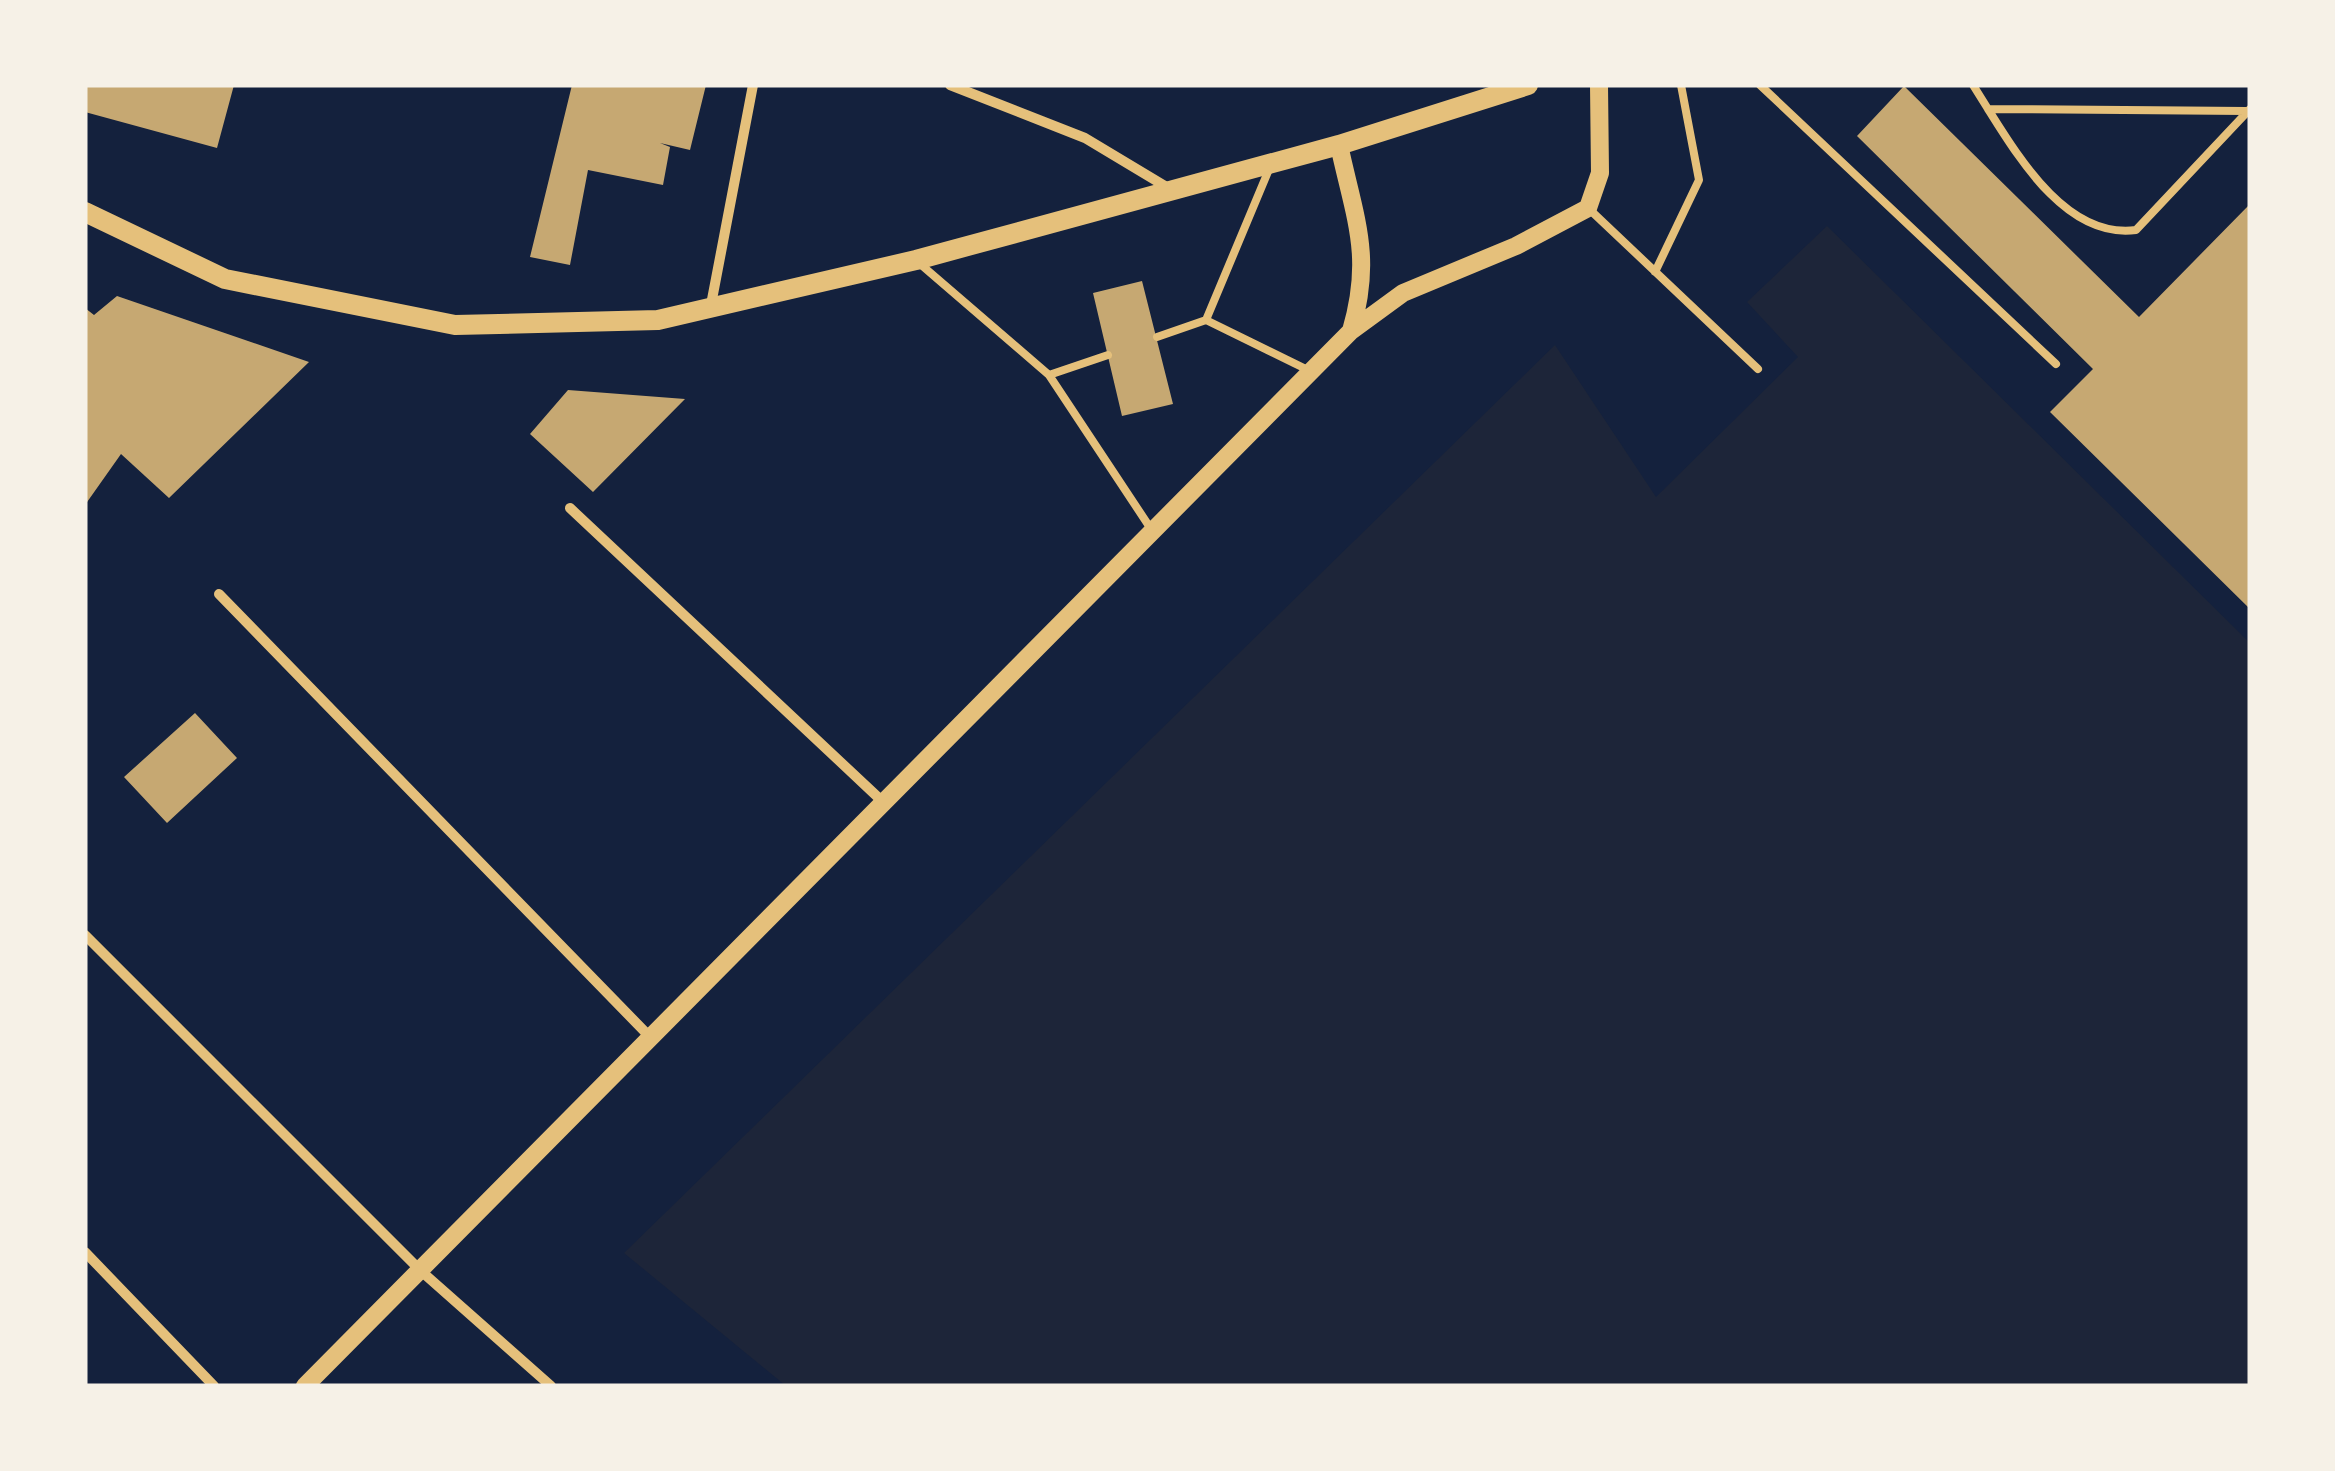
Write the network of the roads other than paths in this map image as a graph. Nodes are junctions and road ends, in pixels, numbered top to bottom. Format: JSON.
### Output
{"nodes":[{"id":1,"x":753,"y":85,"type":"edge"},
{"id":2,"x":950,"y":85,"type":"edge"},
{"id":3,"x":1528,"y":85,"type":"edge"},
{"id":4,"x":1600,"y":85,"type":"edge"},
{"id":5,"x":1682,"y":85,"type":"edge"},
{"id":6,"x":1760,"y":85,"type":"edge"},
{"id":7,"x":1973,"y":85,"type":"edge"},
{"id":8,"x":1988,"y":109,"type":"junction"},
{"id":9,"x":2249,"y":111,"type":"edge"},
{"id":10,"x":1339,"y":145,"type":"junction"},
{"id":11,"x":1272,"y":162,"type":"junction"},
{"id":12,"x":1170,"y":190,"type":"junction"},
{"id":13,"x":1588,"y":208,"type":"junction"},
{"id":14,"x":85,"y":212,"type":"edge"},
{"id":15,"x":916,"y":260,"type":"junction"},
{"id":16,"x":1655,"y":272,"type":"junction"},
{"id":17,"x":710,"y":311,"type":"junction"},
{"id":18,"x":1206,"y":320,"type":"junction"},
{"id":19,"x":1351,"y":331,"type":"junction"},
{"id":20,"x":1157,"y":338,"type":"dead end"},
{"id":21,"x":1108,"y":355,"type":"dead end"},
{"id":22,"x":2056,"y":364,"type":"dead end"},
{"id":23,"x":1758,"y":369,"type":"dead end"},
{"id":24,"x":1310,"y":371,"type":"junction"},
{"id":25,"x":1050,"y":375,"type":"junction"},
{"id":26,"x":570,"y":508,"type":"dead end"},
{"id":27,"x":1152,"y":530,"type":"junction"},
{"id":28,"x":219,"y":594,"type":"dead end"},
{"id":29,"x":882,"y":801,"type":"junction"},
{"id":30,"x":85,"y":935,"type":"edge"},
{"id":31,"x":650,"y":1037,"type":"junction"},
{"id":32,"x":85,"y":1252,"type":"edge"},
{"id":33,"x":421,"y":1271,"type":"junction"},
{"id":34,"x":214,"y":1386,"type":"edge"},
{"id":35,"x":306,"y":1386,"type":"edge"},
{"id":36,"x":551,"y":1386,"type":"edge"}],
"edges":[{"from":1,"to":17,"type":"street"},
{"from":2,"to":12,"type":"street"},
{"from":3,"to":10,"type":"main road"},
{"from":4,"to":13,"type":"street"},
{"from":5,"to":16,"type":"lane"},
{"from":6,"to":22,"type":"lane"},
{"from":7,"to":8,"type":"lane"},
{"from":8,"to":9,"type":"lane"},
{"from":8,"to":9,"type":"lane"},
{"from":10,"to":11,"type":"main road"},
{"from":10,"to":19,"type":"street"},
{"from":11,"to":12,"type":"main road"},
{"from":11,"to":18,"type":"lane"},
{"from":12,"to":15,"type":"main road"},
{"from":13,"to":16,"type":"lane"},
{"from":13,"to":19,"type":"street"},
{"from":14,"to":17,"type":"main road"},
{"from":15,"to":17,"type":"main road"},
{"from":15,"to":25,"type":"lane"},
{"from":16,"to":23,"type":"lane"},
{"from":18,"to":20,"type":"lane"},
{"from":18,"to":24,"type":"lane"},
{"from":19,"to":24,"type":"street"},
{"from":21,"to":25,"type":"lane"},
{"from":24,"to":27,"type":"street"},
{"from":25,"to":27,"type":"lane"},
{"from":26,"to":29,"type":"street"},
{"from":27,"to":29,"type":"street"},
{"from":28,"to":31,"type":"street"},
{"from":29,"to":31,"type":"street"},
{"from":30,"to":33,"type":"street"},
{"from":31,"to":33,"type":"street"},
{"from":32,"to":34,"type":"street"},
{"from":33,"to":35,"type":"street"},
{"from":33,"to":36,"type":"street"}]}
